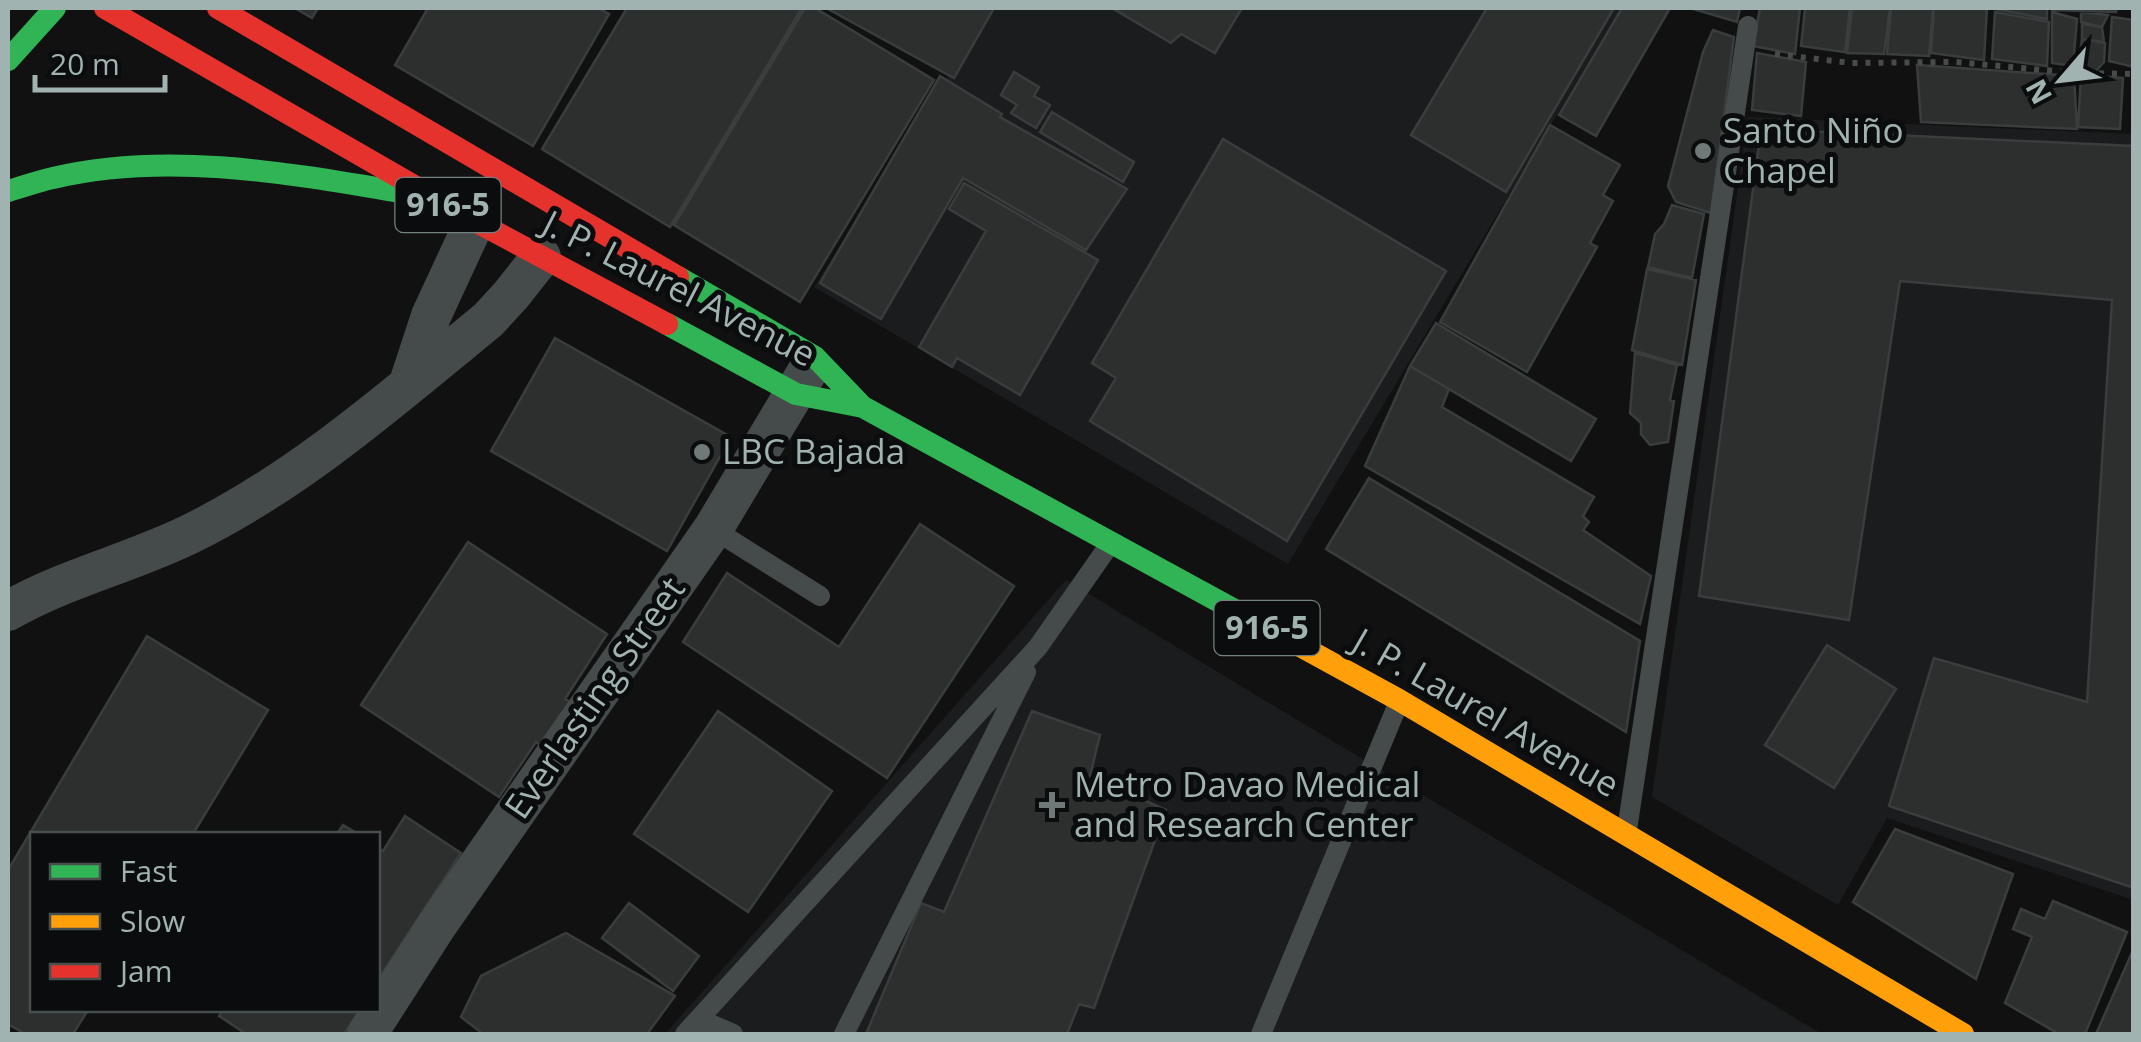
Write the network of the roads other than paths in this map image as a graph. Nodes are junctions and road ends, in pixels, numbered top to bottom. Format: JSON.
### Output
{"nodes":[{"id":1,"x":56,"y":8,"type":"edge"},
{"id":2,"x":106,"y":8,"type":"edge"},
{"id":3,"x":218,"y":8,"type":"edge"},
{"id":4,"x":1748,"y":26,"type":"dead end"},
{"id":5,"x":8,"y":60,"type":"edge"},
{"id":6,"x":8,"y":191,"type":"edge"},
{"id":7,"x":435,"y":198,"type":"junction"},
{"id":8,"x":474,"y":221,"type":"junction"},
{"id":9,"x":541,"y":257,"type":"junction"},
{"id":10,"x":815,"y":357,"type":"junction"},
{"id":11,"x":409,"y":384,"type":"junction"},
{"id":12,"x":796,"y":394,"type":"junction"},
{"id":13,"x":862,"y":407,"type":"junction"},
{"id":14,"x":713,"y":529,"type":"junction"},
{"id":15,"x":1111,"y":542,"type":"junction"},
{"id":16,"x":820,"y":596,"type":"dead end"},
{"id":17,"x":8,"y":612,"type":"edge"},
{"id":18,"x":1038,"y":648,"type":"junction"},
{"id":19,"x":1400,"y":700,"type":"junction"},
{"id":20,"x":1626,"y":836,"type":"junction"},
{"id":21,"x":692,"y":1026,"type":"edge"},
{"id":22,"x":366,"y":1034,"type":"edge"},
{"id":23,"x":732,"y":1034,"type":"edge"},
{"id":24,"x":844,"y":1034,"type":"edge"},
{"id":25,"x":1261,"y":1034,"type":"edge"},
{"id":26,"x":1963,"y":1034,"type":"edge"}],
"edges":[{"from":1,"to":5,"type":"main road"},
{"from":2,"to":7,"type":"main road","name":"J. P. Laurel Avenue","number":"916-5"},
{"from":3,"to":10,"type":"main road","name":"J. P. Laurel Avenue","number":"916-5"},
{"from":4,"to":20,"type":"lane"},
{"from":6,"to":7,"type":"main road"},
{"from":7,"to":8,"type":"main road","name":"J. P. Laurel Avenue","number":"916-5"},
{"from":8,"to":9,"type":"main road","name":"J. P. Laurel Avenue","number":"916-5"},
{"from":8,"to":11,"type":"street"},
{"from":9,"to":11,"type":"street"},
{"from":9,"to":12,"type":"main road","name":"J. P. Laurel Avenue","number":"916-5"},
{"from":10,"to":12,"type":"street","name":"Everlasting Street"},
{"from":10,"to":13,"type":"main road","name":"J. P. Laurel Avenue","number":"916-5"},
{"from":11,"to":17,"type":"street"},
{"from":12,"to":13,"type":"main road","name":"J. P. Laurel Avenue","number":"916-5"},
{"from":12,"to":14,"type":"street","name":"Everlasting Street"},
{"from":13,"to":15,"type":"main road","name":"J. P. Laurel Avenue","number":"916-5"},
{"from":14,"to":16,"type":"lane"},
{"from":14,"to":22,"type":"street","name":"Everlasting Street"},
{"from":15,"to":18,"type":"lane"},
{"from":15,"to":19,"type":"main road","name":"J. P. Laurel Avenue","number":"916-5"},
{"from":18,"to":21,"type":"lane"},
{"from":18,"to":24,"type":"lane"},
{"from":19,"to":20,"type":"main road","name":"J. P. Laurel Avenue","number":"916-5"},
{"from":19,"to":25,"type":"lane"},
{"from":20,"to":26,"type":"main road","name":"J. P. Laurel Avenue","number":"916-5"},
{"from":21,"to":23,"type":"lane"}]}
